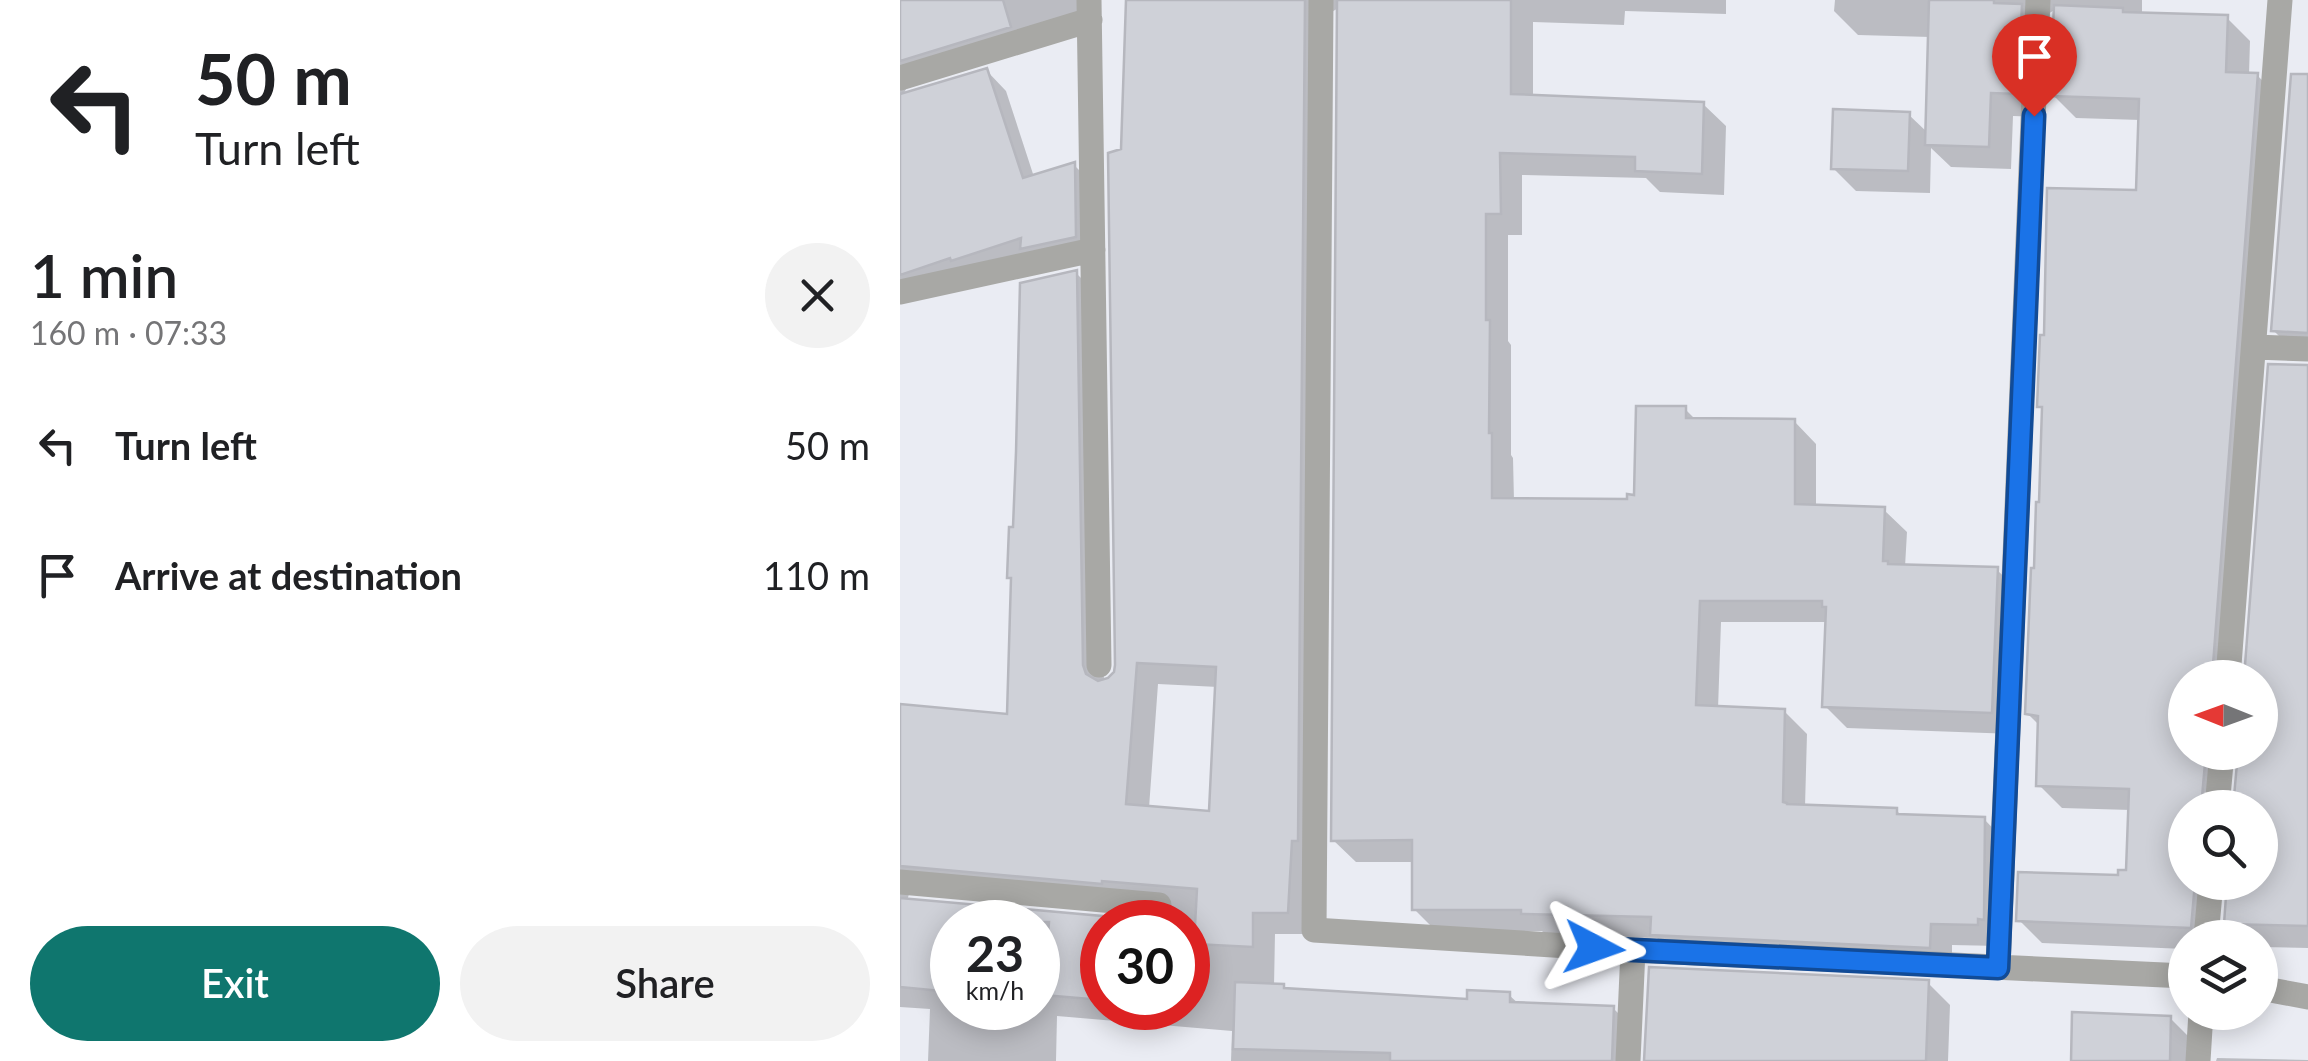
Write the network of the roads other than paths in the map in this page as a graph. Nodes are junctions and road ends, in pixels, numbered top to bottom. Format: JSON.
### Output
{"nodes":[{"id":1,"x":1321,"y":0,"type":"edge"},
{"id":2,"x":2038,"y":0,"type":"edge"},
{"id":3,"x":2280,"y":0,"type":"edge"},
{"id":4,"x":1090,"y":10,"type":"edge"},
{"id":5,"x":900,"y":78,"type":"edge"},
{"id":6,"x":1093,"y":250,"type":"junction"},
{"id":7,"x":900,"y":292,"type":"edge"},
{"id":8,"x":2254,"y":347,"type":"junction"},
{"id":9,"x":2308,"y":349,"type":"edge"},
{"id":10,"x":2229,"y":660,"type":"edge"},
{"id":11,"x":1099,"y":665,"type":"dead end"},
{"id":12,"x":900,"y":882,"type":"edge"},
{"id":13,"x":1103,"y":900,"type":"edge"},
{"id":14,"x":1634,"y":950,"type":"junction"},
{"id":15,"x":1998,"y":968,"type":"junction"},
{"id":16,"x":2168,"y":975,"type":"edge"},
{"id":17,"x":2278,"y":991,"type":"edge"},
{"id":18,"x":2308,"y":997,"type":"edge"},
{"id":19,"x":2200,"y":1030,"type":"edge"},
{"id":20,"x":1628,"y":1061,"type":"edge"},
{"id":21,"x":2198,"y":1061,"type":"edge"}],
"edges":[{"from":1,"to":14,"type":"street"},
{"from":2,"to":15,"type":"street"},
{"from":3,"to":8,"type":"street"},
{"from":4,"to":5,"type":"street"},
{"from":4,"to":6,"type":"street"},
{"from":6,"to":7,"type":"street"},
{"from":6,"to":11,"type":"street"},
{"from":8,"to":9,"type":"street"},
{"from":8,"to":10,"type":"street"},
{"from":12,"to":13,"type":"street"},
{"from":14,"to":15,"type":"street"},
{"from":14,"to":20,"type":"street"},
{"from":15,"to":16,"type":"street"},
{"from":17,"to":18,"type":"street"},
{"from":19,"to":21,"type":"street"}]}
